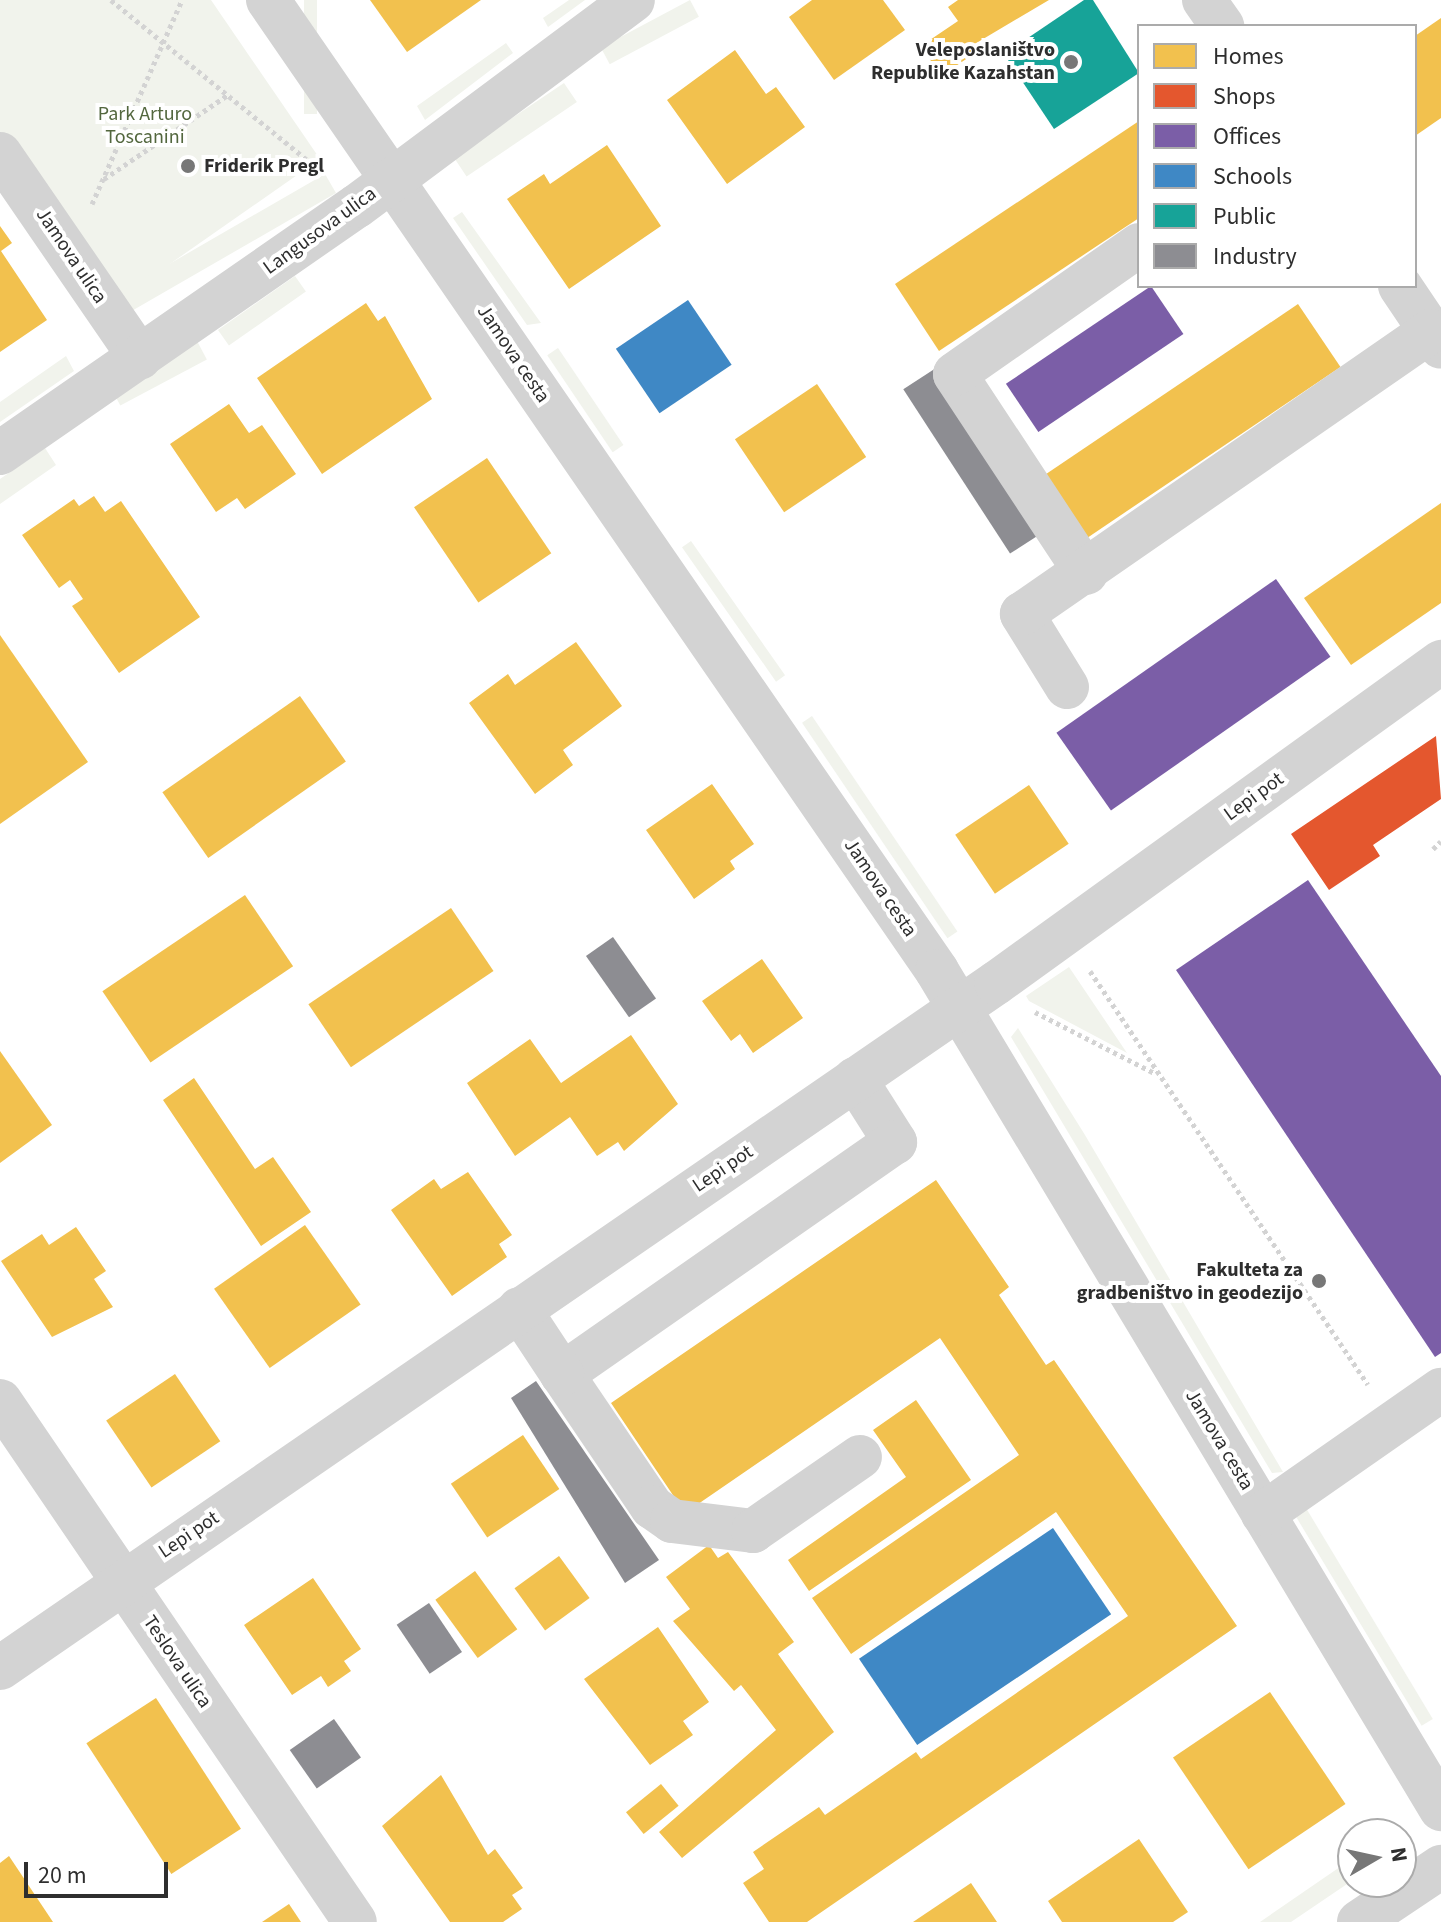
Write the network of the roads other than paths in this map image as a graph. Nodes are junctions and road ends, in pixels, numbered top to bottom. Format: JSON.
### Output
{"nodes":[{"id":1,"x":268,"y":0,"type":"edge"},
{"id":2,"x":633,"y":0,"type":"edge"},
{"id":3,"x":1204,"y":0,"type":"edge"},
{"id":4,"x":1221,"y":24,"type":"edge"},
{"id":5,"x":0,"y":154,"type":"edge"},
{"id":6,"x":392,"y":179,"type":"junction"},
{"id":7,"x":1137,"y":246,"type":"edge"},
{"id":8,"x":1401,"y":288,"type":"edge"},
{"id":9,"x":1436,"y":339,"type":"edge"},
{"id":10,"x":140,"y":358,"type":"junction"},
{"id":11,"x":0,"y":453,"type":"edge"},
{"id":12,"x":1086,"y":573,"type":"junction"},
{"id":13,"x":1441,"y":662,"type":"edge"},
{"id":14,"x":1067,"y":687,"type":"dead end"},
{"id":15,"x":960,"y":1008,"type":"junction"},
{"id":16,"x":855,"y":1079,"type":"junction"},
{"id":17,"x":519,"y":1309,"type":"junction"},
{"id":18,"x":562,"y":1374,"type":"junction"},
{"id":19,"x":1441,"y":1390,"type":"edge"},
{"id":20,"x":0,"y":1401,"type":"edge"},
{"id":21,"x":860,"y":1457,"type":"dead end"},
{"id":22,"x":1263,"y":1514,"type":"junction"},
{"id":23,"x":122,"y":1580,"type":"junction"},
{"id":24,"x":0,"y":1668,"type":"edge"},
{"id":25,"x":1441,"y":1809,"type":"edge"},
{"id":26,"x":1441,"y":1867,"type":"edge"},
{"id":27,"x":355,"y":1922,"type":"edge"},
{"id":28,"x":1359,"y":1922,"type":"edge"}],
"edges":[{"from":1,"to":6,"type":"street","name":"Jamova cesta"},
{"from":2,"to":6,"type":"street","name":"Langusova ulica"},
{"from":3,"to":4,"type":"street"},
{"from":5,"to":10,"type":"street","name":"Jamova ulica"},
{"from":6,"to":10,"type":"street","name":"Langusova ulica"},
{"from":6,"to":15,"type":"street","name":"Jamova cesta"},
{"from":7,"to":12,"type":"street"},
{"from":8,"to":9,"type":"street"},
{"from":9,"to":12,"type":"street"},
{"from":10,"to":11,"type":"street","name":"Langusova ulica"},
{"from":12,"to":14,"type":"street"},
{"from":13,"to":15,"type":"street","name":"Lepi pot"},
{"from":15,"to":16,"type":"street","name":"Lepi pot"},
{"from":15,"to":22,"type":"street","name":"Jamova cesta"},
{"from":16,"to":17,"type":"street","name":"Lepi pot"},
{"from":16,"to":18,"type":"street"},
{"from":17,"to":18,"type":"street"},
{"from":17,"to":23,"type":"street","name":"Lepi pot"},
{"from":18,"to":21,"type":"street"},
{"from":19,"to":22,"type":"street"},
{"from":20,"to":23,"type":"street","name":"Teslova ulica"},
{"from":22,"to":25,"type":"street","name":"Jamova cesta"},
{"from":23,"to":24,"type":"street","name":"Lepi pot"},
{"from":23,"to":27,"type":"street","name":"Teslova ulica"},
{"from":26,"to":28,"type":"street"}]}
